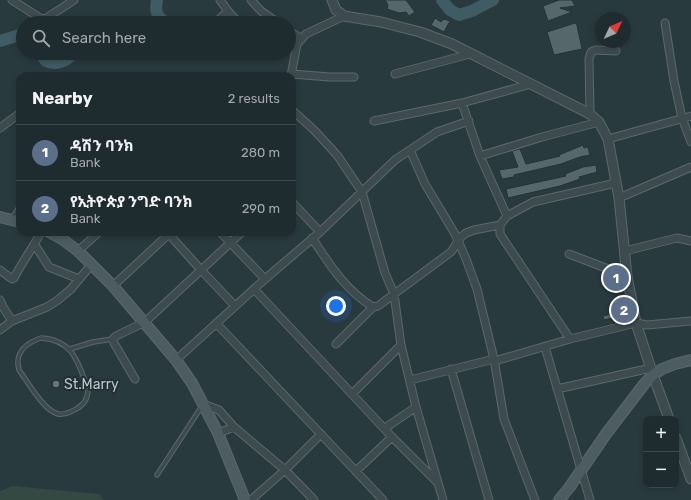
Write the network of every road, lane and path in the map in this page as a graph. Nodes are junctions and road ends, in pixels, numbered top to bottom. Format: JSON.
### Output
{"nodes":[{"id":1,"x":12,"y":0,"type":"edge"},
{"id":2,"x":74,"y":0,"type":"edge"},
{"id":3,"x":220,"y":0,"type":"edge"},
{"id":4,"x":251,"y":0,"type":"edge"},
{"id":5,"x":332,"y":0,"type":"edge"},
{"id":6,"x":228,"y":11,"type":"junction"},
{"id":7,"x":37,"y":16,"type":"edge"},
{"id":8,"x":51,"y":16,"type":"edge"},
{"id":9,"x":223,"y":16,"type":"edge"},
{"id":10,"x":231,"y":16,"type":"edge"},
{"id":11,"x":268,"y":16,"type":"edge"},
{"id":12,"x":344,"y":16,"type":"junction"},
{"id":13,"x":665,"y":22,"type":"dead end"},
{"id":14,"x":296,"y":38,"type":"edge"},
{"id":15,"x":296,"y":42,"type":"edge"},
{"id":16,"x":300,"y":42,"type":"junction"},
{"id":17,"x":616,"y":51,"type":"dead end"},
{"id":18,"x":470,"y":54,"type":"junction"},
{"id":19,"x":296,"y":57,"type":"edge"},
{"id":20,"x":295,"y":60,"type":"edge"},
{"id":21,"x":292,"y":72,"type":"edge"},
{"id":22,"x":395,"y":74,"type":"dead end"},
{"id":23,"x":296,"y":75,"type":"edge"},
{"id":24,"x":354,"y":77,"type":"dead end"},
{"id":25,"x":531,"y":84,"type":"junction"},
{"id":26,"x":462,"y":103,"type":"junction"},
{"id":27,"x":296,"y":114,"type":"edge"},
{"id":28,"x":590,"y":114,"type":"junction"},
{"id":29,"x":16,"y":116,"type":"edge"},
{"id":30,"x":691,"y":116,"type":"edge"},
{"id":31,"x":682,"y":118,"type":"junction"},
{"id":32,"x":374,"y":121,"type":"dead end"},
{"id":33,"x":469,"y":121,"type":"junction"},
{"id":34,"x":599,"y":122,"type":"junction"},
{"id":35,"x":0,"y":128,"type":"edge"},
{"id":36,"x":608,"y":139,"type":"junction"},
{"id":37,"x":691,"y":142,"type":"edge"},
{"id":38,"x":410,"y":150,"type":"junction"},
{"id":39,"x":480,"y":156,"type":"junction"},
{"id":40,"x":691,"y":167,"type":"edge"},
{"id":41,"x":616,"y":183,"type":"junction"},
{"id":42,"x":362,"y":192,"type":"junction"},
{"id":43,"x":619,"y":198,"type":"junction"},
{"id":44,"x":296,"y":206,"type":"edge"},
{"id":45,"x":507,"y":216,"type":"junction"},
{"id":46,"x":0,"y":217,"type":"edge"},
{"id":47,"x":16,"y":221,"type":"edge"},
{"id":48,"x":500,"y":225,"type":"junction"},
{"id":49,"x":320,"y":232,"type":"junction"},
{"id":50,"x":39,"y":236,"type":"edge"},
{"id":51,"x":56,"y":236,"type":"edge"},
{"id":52,"x":95,"y":236,"type":"edge"},
{"id":53,"x":166,"y":236,"type":"edge"},
{"id":54,"x":172,"y":236,"type":"edge"},
{"id":55,"x":224,"y":236,"type":"edge"},
{"id":56,"x":238,"y":236,"type":"edge"},
{"id":57,"x":312,"y":238,"type":"junction"},
{"id":58,"x":691,"y":240,"type":"edge"},
{"id":59,"x":458,"y":242,"type":"junction"},
{"id":60,"x":230,"y":243,"type":"junction"},
{"id":61,"x":35,"y":245,"type":"junction"},
{"id":62,"x":78,"y":251,"type":"junction"},
{"id":63,"x":625,"y":251,"type":"junction"},
{"id":64,"x":569,"y":254,"type":"dead end"},
{"id":65,"x":91,"y":265,"type":"junction"},
{"id":66,"x":0,"y":270,"type":"edge"},
{"id":67,"x":201,"y":270,"type":"junction"},
{"id":68,"x":627,"y":276,"type":"junction"},
{"id":69,"x":265,"y":279,"type":"junction"},
{"id":70,"x":79,"y":280,"type":"junction"},
{"id":71,"x":113,"y":286,"type":"junction"},
{"id":72,"x":254,"y":289,"type":"junction"},
{"id":73,"x":394,"y":294,"type":"junction"},
{"id":74,"x":0,"y":300,"type":"edge"},
{"id":75,"x":235,"y":306,"type":"junction"},
{"id":76,"x":373,"y":307,"type":"junction"},
{"id":77,"x":12,"y":321,"type":"junction"},
{"id":78,"x":691,"y":321,"type":"edge"},
{"id":79,"x":145,"y":322,"type":"junction"},
{"id":80,"x":216,"y":323,"type":"junction"},
{"id":81,"x":636,"y":323,"type":"junction"},
{"id":82,"x":0,"y":330,"type":"edge"},
{"id":83,"x":113,"y":339,"type":"junction"},
{"id":84,"x":570,"y":339,"type":"junction"},
{"id":85,"x":336,"y":344,"type":"dead end"},
{"id":86,"x":401,"y":345,"type":"junction"},
{"id":87,"x":544,"y":347,"type":"junction"},
{"id":88,"x":70,"y":349,"type":"junction"},
{"id":89,"x":494,"y":359,"type":"junction"},
{"id":90,"x":176,"y":360,"type":"junction"},
{"id":91,"x":691,"y":360,"type":"edge"},
{"id":92,"x":451,"y":369,"type":"junction"},
{"id":93,"x":652,"y":371,"type":"junction"},
{"id":94,"x":135,"y":379,"type":"dead end"},
{"id":95,"x":410,"y":380,"type":"junction"},
{"id":96,"x":557,"y":389,"type":"junction"},
{"id":97,"x":352,"y":394,"type":"junction"},
{"id":98,"x":203,"y":404,"type":"junction"},
{"id":99,"x":416,"y":407,"type":"junction"},
{"id":100,"x":668,"y":416,"type":"edge"},
{"id":101,"x":234,"y":427,"type":"junction"},
{"id":102,"x":385,"y":428,"type":"junction"},
{"id":103,"x":218,"y":433,"type":"junction"},
{"id":104,"x":321,"y":434,"type":"junction"},
{"id":105,"x":392,"y":437,"type":"junction"},
{"id":106,"x":679,"y":446,"type":"edge"},
{"id":107,"x":285,"y":470,"type":"junction"},
{"id":108,"x":356,"y":471,"type":"junction"},
{"id":109,"x":581,"y":471,"type":"junction"},
{"id":110,"x":157,"y":475,"type":"dead end"},
{"id":111,"x":691,"y":479,"type":"edge"},
{"id":112,"x":438,"y":483,"type":"junction"},
{"id":113,"x":441,"y":499,"type":"edge"},
{"id":114,"x":245,"y":500,"type":"edge"},
{"id":115,"x":251,"y":500,"type":"edge"},
{"id":116,"x":314,"y":500,"type":"edge"},
{"id":117,"x":383,"y":500,"type":"edge"},
{"id":118,"x":489,"y":500,"type":"edge"},
{"id":119,"x":535,"y":500,"type":"edge"},
{"id":120,"x":558,"y":500,"type":"edge"},
{"id":121,"x":590,"y":500,"type":"edge"}],
"edges":[{"from":1,"to":7,"type":"street"},
{"from":2,"to":8,"type":"street"},
{"from":3,"to":6,"type":"street"},
{"from":4,"to":11,"type":"street"},
{"from":5,"to":12,"type":"street"},
{"from":6,"to":9,"type":"street"},
{"from":6,"to":10,"type":"street"},
{"from":12,"to":16,"type":"street"},
{"from":12,"to":18,"type":"street"},
{"from":13,"to":31,"type":"street"},
{"from":14,"to":16,"type":"street"},
{"from":15,"to":16,"type":"street"},
{"from":16,"to":19,"type":"street"},
{"from":17,"to":28,"type":"street"},
{"from":18,"to":22,"type":"street"},
{"from":18,"to":25,"type":"street"},
{"from":20,"to":21,"type":"street"},
{"from":23,"to":24,"type":"street"},
{"from":25,"to":26,"type":"street"},
{"from":25,"to":28,"type":"street"},
{"from":26,"to":32,"type":"street"},
{"from":26,"to":33,"type":"street"},
{"from":27,"to":42,"type":"street"},
{"from":28,"to":34,"type":"street"},
{"from":29,"to":35,"type":"street"},
{"from":30,"to":31,"type":"street"},
{"from":31,"to":36,"type":"street"},
{"from":31,"to":37,"type":"street"},
{"from":33,"to":38,"type":"street"},
{"from":33,"to":39,"type":"street"},
{"from":34,"to":36,"type":"street"},
{"from":34,"to":39,"type":"street"},
{"from":36,"to":41,"type":"street"},
{"from":38,"to":42,"type":"street"},
{"from":38,"to":59,"type":"street"},
{"from":39,"to":45,"type":"street"},
{"from":40,"to":43,"type":"street"},
{"from":41,"to":43,"type":"street"},
{"from":41,"to":45,"type":"street"},
{"from":42,"to":49,"type":"street"},
{"from":42,"to":73,"type":"street"},
{"from":43,"to":63,"type":"street"},
{"from":44,"to":49,"type":"street"},
{"from":45,"to":48,"type":"street"},
{"from":46,"to":47,"type":"main road"},
{"from":48,"to":59,"type":"street"},
{"from":48,"to":84,"type":"street"},
{"from":49,"to":57,"type":"street"},
{"from":50,"to":61,"type":"street"},
{"from":51,"to":62,"type":"main road"},
{"from":52,"to":62,"type":"street"},
{"from":53,"to":71,"type":"street"},
{"from":54,"to":67,"type":"street"},
{"from":55,"to":60,"type":"street"},
{"from":56,"to":60,"type":"street"},
{"from":57,"to":69,"type":"street"},
{"from":57,"to":76,"type":"street"},
{"from":58,"to":63,"type":"street"},
{"from":59,"to":73,"type":"street"},
{"from":59,"to":89,"type":"street"},
{"from":60,"to":67,"type":"street"},
{"from":60,"to":69,"type":"street"},
{"from":61,"to":66,"type":"street"},
{"from":61,"to":70,"type":"street"},
{"from":62,"to":65,"type":"main road"},
{"from":63,"to":68,"type":"street"},
{"from":64,"to":68,"type":"street"},
{"from":65,"to":70,"type":"street"},
{"from":65,"to":71,"type":"main road"},
{"from":67,"to":75,"type":"street"},
{"from":67,"to":79,"type":"street"},
{"from":68,"to":81,"type":"street"},
{"from":69,"to":72,"type":"street"},
{"from":70,"to":77,"type":"street"},
{"from":71,"to":79,"type":"main road"},
{"from":72,"to":75,"type":"street"},
{"from":72,"to":97,"type":"street"},
{"from":73,"to":76,"type":"street"},
{"from":73,"to":86,"type":"street"},
{"from":74,"to":77,"type":"street"},
{"from":75,"to":80,"type":"street"},
{"from":76,"to":85,"type":"street"},
{"from":77,"to":82,"type":"street"},
{"from":78,"to":81,"type":"street"},
{"from":79,"to":83,"type":"street"},
{"from":79,"to":90,"type":"main road"},
{"from":80,"to":90,"type":"street"},
{"from":80,"to":104,"type":"street"},
{"from":81,"to":84,"type":"street"},
{"from":81,"to":93,"type":"street"},
{"from":83,"to":88,"type":"lane"},
{"from":83,"to":94,"type":"street"},
{"from":84,"to":87,"type":"street"},
{"from":86,"to":95,"type":"street"},
{"from":86,"to":97,"type":"street"},
{"from":87,"to":89,"type":"street"},
{"from":87,"to":96,"type":"street"},
{"from":88,"to":88,"type":"lane"},
{"from":89,"to":92,"type":"street"},
{"from":89,"to":119,"type":"street"},
{"from":90,"to":98,"type":"main road"},
{"from":91,"to":93,"type":"main road"},
{"from":92,"to":95,"type":"street"},
{"from":92,"to":118,"type":"street"},
{"from":93,"to":96,"type":"street"},
{"from":93,"to":100,"type":"street"},
{"from":93,"to":109,"type":"main road"},
{"from":95,"to":99,"type":"street"},
{"from":96,"to":109,"type":"street"},
{"from":97,"to":102,"type":"street"},
{"from":98,"to":101,"type":"street"},
{"from":98,"to":103,"type":"main road"},
{"from":98,"to":110,"type":"lane"},
{"from":99,"to":102,"type":"street"},
{"from":99,"to":112,"type":"street"},
{"from":101,"to":103,"type":"street"},
{"from":101,"to":107,"type":"street"},
{"from":102,"to":105,"type":"street"},
{"from":103,"to":114,"type":"main road"},
{"from":104,"to":107,"type":"street"},
{"from":104,"to":108,"type":"street"},
{"from":105,"to":108,"type":"street"},
{"from":105,"to":112,"type":"street"},
{"from":106,"to":111,"type":"street"},
{"from":107,"to":115,"type":"street"},
{"from":107,"to":116,"type":"street"},
{"from":108,"to":117,"type":"street"},
{"from":109,"to":120,"type":"main road"},
{"from":109,"to":121,"type":"street"},
{"from":112,"to":113,"type":"street"}]}
